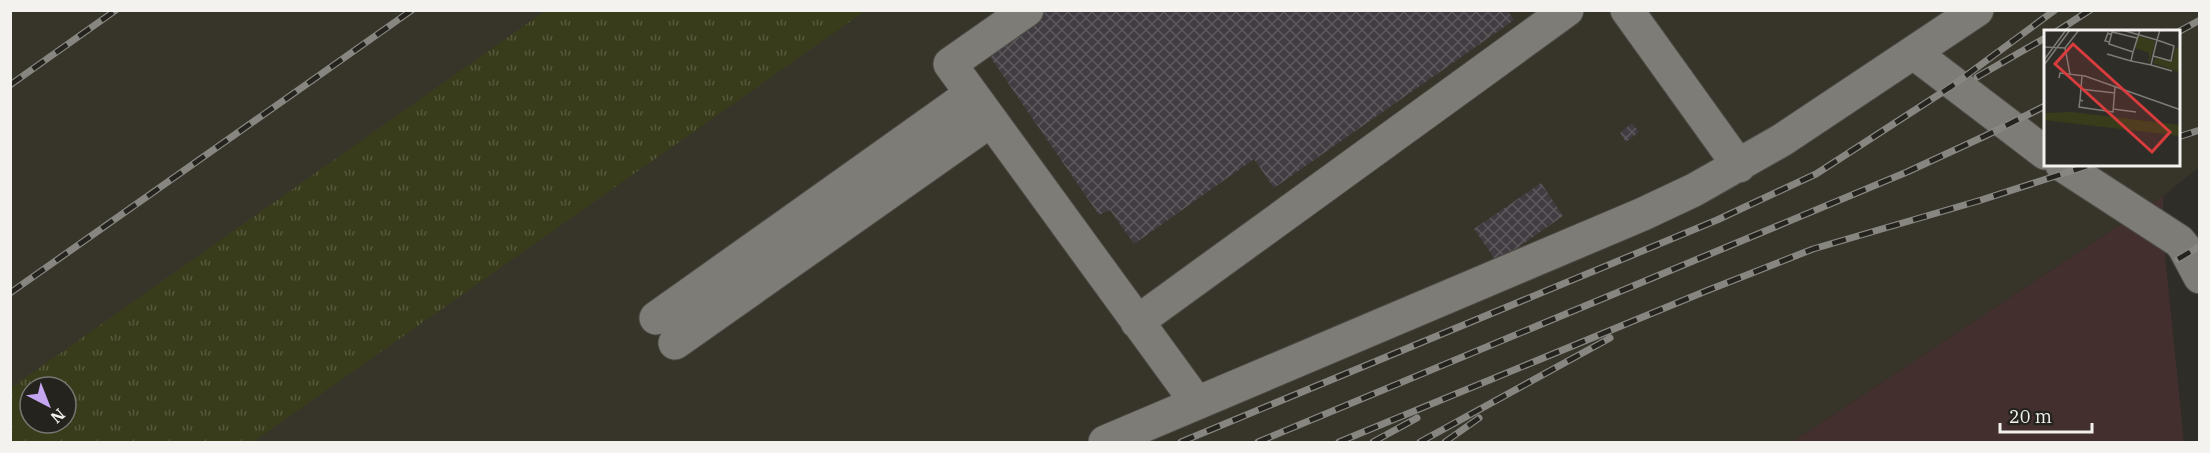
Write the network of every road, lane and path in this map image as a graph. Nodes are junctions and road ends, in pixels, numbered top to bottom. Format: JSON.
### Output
{"nodes":[{"id":1,"x":1027,"y":10,"type":"edge"},
{"id":2,"x":1567,"y":10,"type":"edge"},
{"id":3,"x":1627,"y":10,"type":"edge"},
{"id":4,"x":1977,"y":10,"type":"edge"},
{"id":5,"x":1914,"y":53,"type":"junction"},
{"id":6,"x":971,"y":94,"type":"junction"},
{"id":7,"x":990,"y":121,"type":"junction"},
{"id":8,"x":2044,"y":152,"type":"edge"},
{"id":9,"x":1739,"y":166,"type":"junction"},
{"id":10,"x":2064,"y":166,"type":"edge"},
{"id":11,"x":2199,"y":277,"type":"edge"},
{"id":12,"x":1137,"y":322,"type":"junction"},
{"id":13,"x":1197,"y":403,"type":"junction"},
{"id":14,"x":1105,"y":442,"type":"edge"}],
"edges":[{"from":1,"to":6,"type":"lane"},
{"from":2,"to":12,"type":"lane"},
{"from":3,"to":9,"type":"lane"},
{"from":4,"to":5,"type":"lane"},
{"from":5,"to":8,"type":"lane"},
{"from":5,"to":9,"type":"lane"},
{"from":6,"to":7,"type":"lane"},
{"from":6,"to":7,"type":"lane"},
{"from":7,"to":12,"type":"lane"},
{"from":9,"to":13,"type":"lane"},
{"from":10,"to":11,"type":"lane"},
{"from":12,"to":13,"type":"lane"},
{"from":13,"to":14,"type":"lane"}]}
